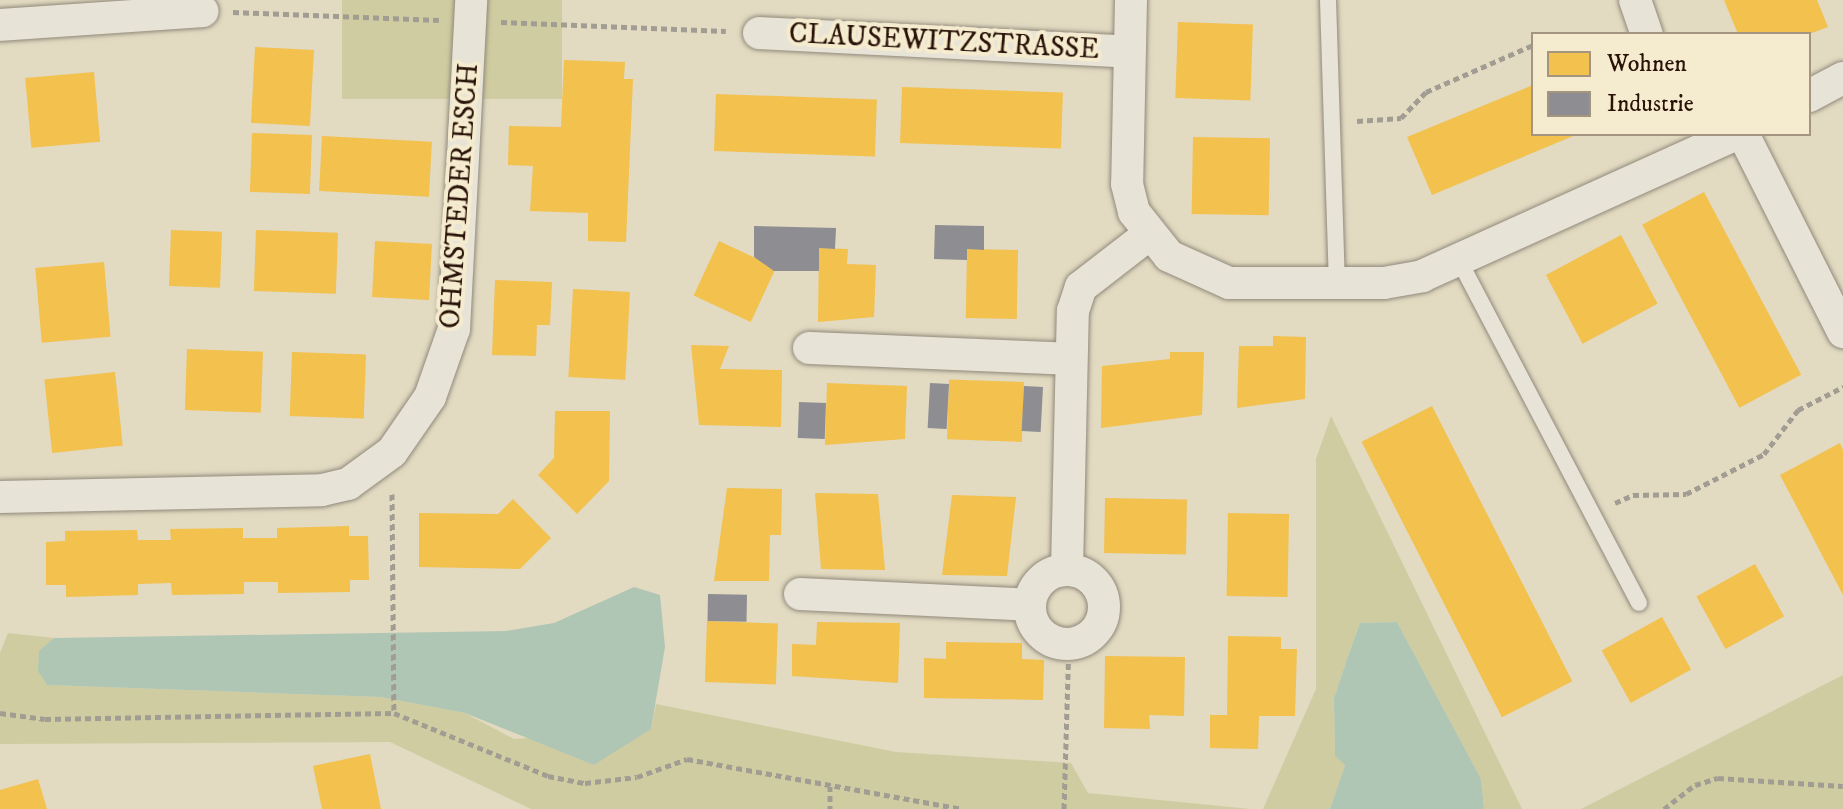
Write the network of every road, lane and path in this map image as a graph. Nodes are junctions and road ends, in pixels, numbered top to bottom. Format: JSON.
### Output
{"nodes":[{"id":1,"x":471,"y":0,"type":"edge"},
{"id":2,"x":1131,"y":0,"type":"edge"},
{"id":3,"x":1328,"y":0,"type":"edge"},
{"id":4,"x":1635,"y":0,"type":"edge"},
{"id":5,"x":203,"y":11,"type":"dead end"},
{"id":6,"x":0,"y":25,"type":"edge"},
{"id":7,"x":1646,"y":32,"type":"edge"},
{"id":8,"x":759,"y":33,"type":"dead end"},
{"id":9,"x":1531,"y":46,"type":"edge"},
{"id":10,"x":1130,"y":52,"type":"junction"},
{"id":11,"x":1843,"y":78,"type":"edge"},
{"id":12,"x":1811,"y":95,"type":"edge"},
{"id":13,"x":1332,"y":123,"type":"junction"},
{"id":14,"x":1728,"y":136,"type":"edge"},
{"id":15,"x":1744,"y":136,"type":"edge"},
{"id":16,"x":1694,"y":144,"type":"edge"},
{"id":17,"x":1147,"y":236,"type":"junction"},
{"id":18,"x":1460,"y":262,"type":"junction"},
{"id":19,"x":1337,"y":284,"type":"junction"},
{"id":20,"x":1843,"y":332,"type":"edge"},
{"id":21,"x":809,"y":348,"type":"dead end"},
{"id":22,"x":1070,"y":359,"type":"junction"},
{"id":23,"x":1843,"y":387,"type":"edge"},
{"id":24,"x":392,"y":452,"type":"junction"},
{"id":25,"x":0,"y":497,"type":"edge"},
{"id":26,"x":1593,"y":515,"type":"junction"},
{"id":27,"x":1067,"y":569,"type":"junction"},
{"id":28,"x":800,"y":594,"type":"dead end"},
{"id":29,"x":1639,"y":603,"type":"dead end"},
{"id":30,"x":1030,"y":605,"type":"junction"},
{"id":31,"x":1069,"y":644,"type":"junction"},
{"id":32,"x":0,"y":713,"type":"edge"},
{"id":33,"x":394,"y":713,"type":"junction"},
{"id":34,"x":830,"y":786,"type":"junction"},
{"id":35,"x":1843,"y":786,"type":"edge"},
{"id":36,"x":830,"y":809,"type":"edge"},
{"id":37,"x":963,"y":809,"type":"edge"},
{"id":38,"x":1064,"y":809,"type":"edge"},
{"id":39,"x":1664,"y":809,"type":"edge"}],
"edges":[{"from":1,"to":24,"type":"street","name":"OHMSTEDER ESCH"},
{"from":2,"to":10,"type":"street","name":"CLAUSEWITZSTRASSE"},
{"from":3,"to":13,"type":"lane"},
{"from":4,"to":7,"type":"street"},
{"from":5,"to":6,"type":"street"},
{"from":8,"to":10,"type":"street","name":"CLAUSEWITZSTRASSE"},
{"from":9,"to":13,"type":"path"},
{"from":10,"to":17,"type":"street","name":"CLAUSEWITZSTRASSE"},
{"from":11,"to":12,"type":"street"},
{"from":13,"to":19,"type":"lane"},
{"from":14,"to":16,"type":"street"},
{"from":15,"to":20,"type":"street"},
{"from":16,"to":18,"type":"street"},
{"from":17,"to":19,"type":"street"},
{"from":17,"to":22,"type":"street"},
{"from":18,"to":19,"type":"street"},
{"from":18,"to":26,"type":"lane"},
{"from":21,"to":22,"type":"street"},
{"from":22,"to":27,"type":"street"},
{"from":23,"to":26,"type":"path"},
{"from":24,"to":25,"type":"street","name":"OHMSTEDER ESCH"},
{"from":24,"to":33,"type":"path"},
{"from":26,"to":29,"type":"lane"},
{"from":27,"to":30,"type":"street"},
{"from":27,"to":31,"type":"street"},
{"from":28,"to":30,"type":"street"},
{"from":30,"to":31,"type":"street"},
{"from":31,"to":38,"type":"path"},
{"from":32,"to":33,"type":"path"},
{"from":33,"to":34,"type":"path"},
{"from":34,"to":36,"type":"path"},
{"from":34,"to":37,"type":"path"},
{"from":35,"to":39,"type":"path"}]}
